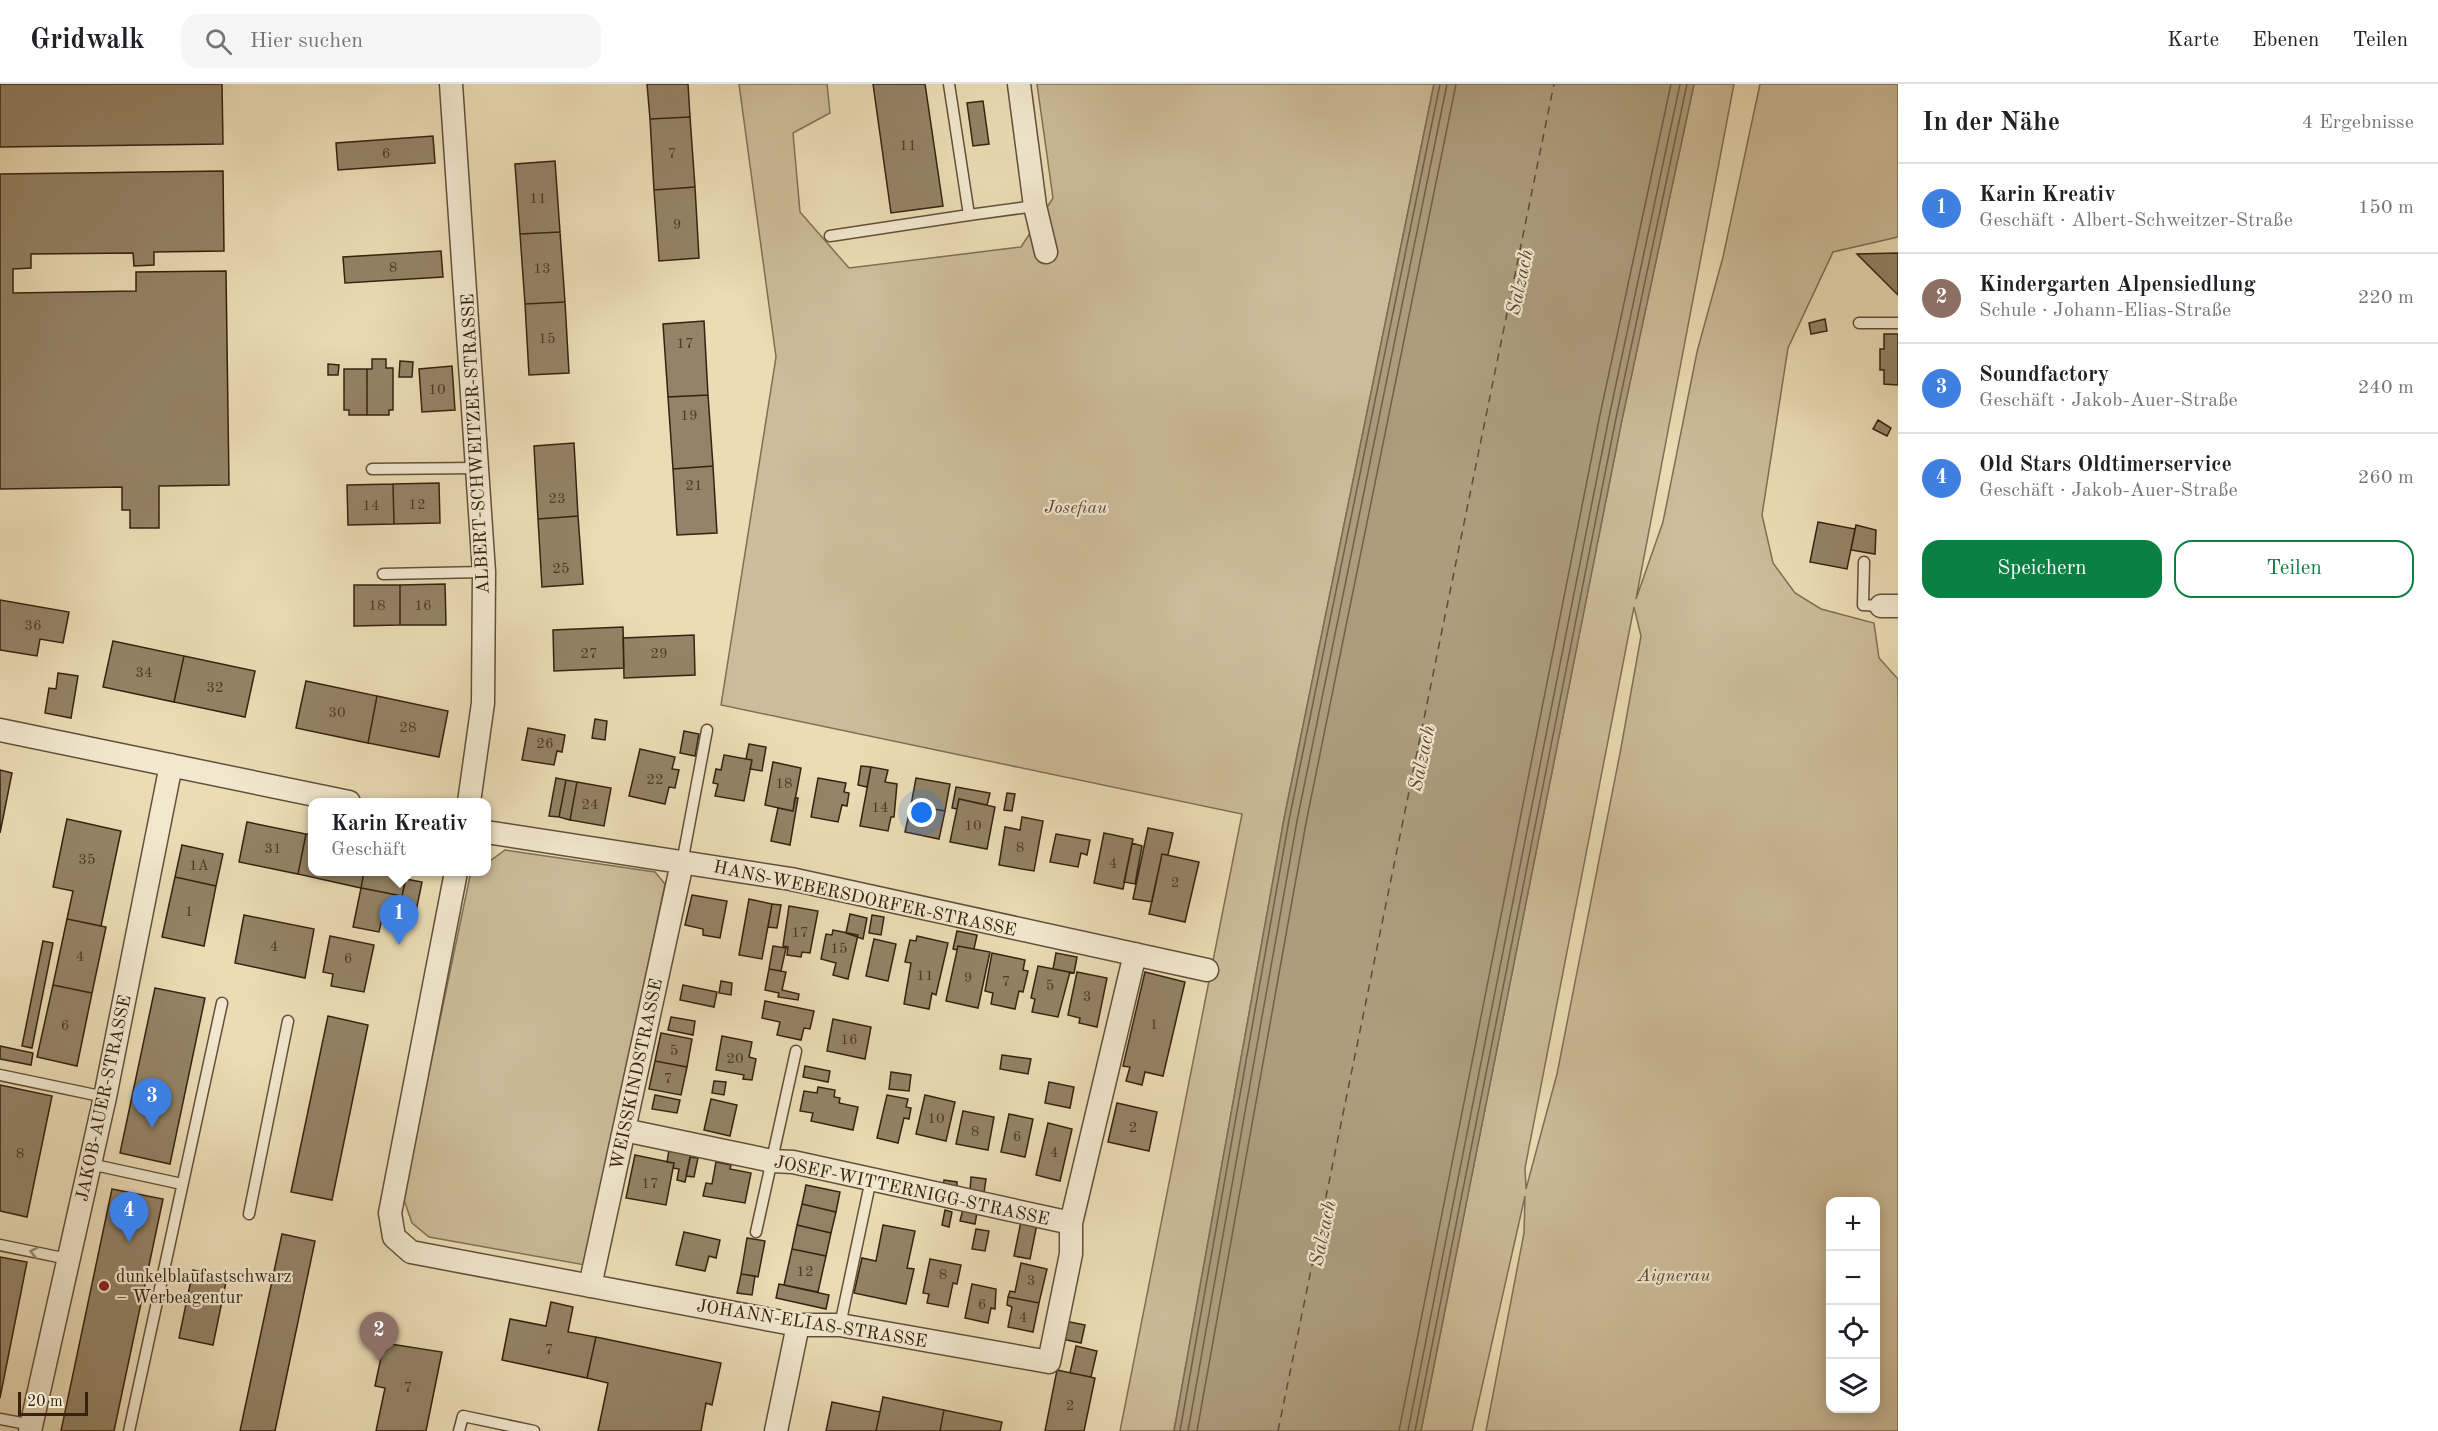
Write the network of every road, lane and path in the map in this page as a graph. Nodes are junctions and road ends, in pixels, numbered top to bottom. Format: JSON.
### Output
{"nodes":[{"id":1,"x":451,"y":84,"type":"edge"},
{"id":2,"x":950,"y":84,"type":"edge"},
{"id":3,"x":1019,"y":84,"type":"edge"},
{"id":4,"x":1035,"y":206,"type":"junction"},
{"id":5,"x":969,"y":215,"type":"junction"},
{"id":6,"x":830,"y":236,"type":"dead end"},
{"id":7,"x":1046,"y":252,"type":"dead end"},
{"id":8,"x":1859,"y":323,"type":"dead end"},
{"id":9,"x":1898,"y":323,"type":"edge"},
{"id":10,"x":478,"y":468,"type":"junction"},
{"id":11,"x":372,"y":469,"type":"dead end"},
{"id":12,"x":1864,"y":562,"type":"dead end"},
{"id":13,"x":484,"y":572,"type":"junction"},
{"id":14,"x":383,"y":574,"type":"dead end"},
{"id":15,"x":1889,"y":606,"type":"edge"},
{"id":16,"x":0,"y":730,"type":"edge"},
{"id":17,"x":707,"y":730,"type":"dead end"},
{"id":18,"x":171,"y":765,"type":"junction"},
{"id":19,"x":331,"y":798,"type":"edge"},
{"id":20,"x":470,"y":798,"type":"edge"},
{"id":21,"x":491,"y":833,"type":"edge"},
{"id":22,"x":682,"y":862,"type":"junction"},
{"id":23,"x":455,"y":876,"type":"edge"},
{"id":24,"x":1135,"y":954,"type":"junction"},
{"id":25,"x":1207,"y":970,"type":"dead end"},
{"id":26,"x":222,"y":1003,"type":"dead end"},
{"id":27,"x":288,"y":1021,"type":"dead end"},
{"id":28,"x":796,"y":1052,"type":"dead end"},
{"id":29,"x":0,"y":1075,"type":"edge"},
{"id":30,"x":105,"y":1098,"type":"junction"},
{"id":31,"x":624,"y":1130,"type":"junction"},
{"id":32,"x":772,"y":1161,"type":"junction"},
{"id":33,"x":90,"y":1164,"type":"junction"},
{"id":34,"x":871,"y":1179,"type":"junction"},
{"id":35,"x":182,"y":1184,"type":"junction"},
{"id":36,"x":249,"y":1214,"type":"dead end"},
{"id":37,"x":1071,"y":1223,"type":"junction"},
{"id":38,"x":756,"y":1232,"type":"dead end"},
{"id":39,"x":0,"y":1245,"type":"edge"},
{"id":40,"x":68,"y":1259,"type":"junction"},
{"id":41,"x":590,"y":1286,"type":"junction"},
{"id":42,"x":798,"y":1325,"type":"junction"},
{"id":43,"x":840,"y":1325,"type":"junction"},
{"id":44,"x":0,"y":1419,"type":"edge"},
{"id":45,"x":31,"y":1428,"type":"edge"},
{"id":46,"x":129,"y":1431,"type":"edge"},
{"id":47,"x":459,"y":1431,"type":"edge"},
{"id":48,"x":534,"y":1431,"type":"edge"},
{"id":49,"x":776,"y":1431,"type":"edge"}],
"edges":[{"from":1,"to":10,"type":"street","name":"ALBERT-SCHWEITZER-STRASSE"},
{"from":2,"to":5,"type":"lane"},
{"from":3,"to":4,"type":"street"},
{"from":4,"to":5,"type":"lane"},
{"from":4,"to":7,"type":"street"},
{"from":5,"to":6,"type":"lane"},
{"from":8,"to":9,"type":"lane"},
{"from":10,"to":11,"type":"lane"},
{"from":10,"to":13,"type":"street","name":"ALBERT-SCHWEITZER-STRASSE"},
{"from":12,"to":15,"type":"lane"},
{"from":13,"to":14,"type":"lane"},
{"from":13,"to":20,"type":"street","name":"ALBERT-SCHWEITZER-STRASSE"},
{"from":16,"to":18,"type":"street"},
{"from":17,"to":22,"type":"lane"},
{"from":18,"to":19,"type":"street"},
{"from":18,"to":30,"type":"street","name":"JAKOB-AUER-STRASSE"},
{"from":21,"to":22,"type":"street","name":"HANS-WEBERSDORFER-STRASSE"},
{"from":22,"to":24,"type":"street","name":"HANS-WEBERSDORFER-STRASSE"},
{"from":22,"to":31,"type":"street","name":"WEISSKINDSTRASSE"},
{"from":23,"to":41,"type":"street","name":"JOHANN-ELIAS-STRASSE"},
{"from":24,"to":25,"type":"street","name":"HANS-WEBERSDORFER-STRASSE"},
{"from":24,"to":37,"type":"street","name":"JOSEF-WITTERNIGG-STRASSE"},
{"from":26,"to":35,"type":"lane"},
{"from":27,"to":36,"type":"lane"},
{"from":28,"to":32,"type":"lane"},
{"from":29,"to":30,"type":"lane"},
{"from":30,"to":33,"type":"street","name":"JAKOB-AUER-STRASSE"},
{"from":31,"to":32,"type":"street","name":"JOSEF-WITTERNIGG-STRASSE"},
{"from":31,"to":41,"type":"street","name":"WEISSKINDSTRASSE"},
{"from":32,"to":34,"type":"street","name":"JOSEF-WITTERNIGG-STRASSE"},
{"from":32,"to":38,"type":"lane"},
{"from":33,"to":35,"type":"lane"},
{"from":33,"to":40,"type":"street","name":"JAKOB-AUER-STRASSE"},
{"from":34,"to":37,"type":"street","name":"JOSEF-WITTERNIGG-STRASSE"},
{"from":34,"to":43,"type":"lane"},
{"from":35,"to":46,"type":"lane"},
{"from":37,"to":43,"type":"street","name":"JOHANN-ELIAS-STRASSE"},
{"from":40,"to":39,"type":"lane","one_way":true},
{"from":40,"to":45,"type":"street","name":"JAKOB-AUER-STRASSE"},
{"from":41,"to":42,"type":"street","name":"JOHANN-ELIAS-STRASSE"},
{"from":42,"to":43,"type":"street","name":"JOHANN-ELIAS-STRASSE"},
{"from":42,"to":49,"type":"street"},
{"from":44,"to":45,"type":"lane"},
{"from":47,"to":48,"type":"lane"}]}
